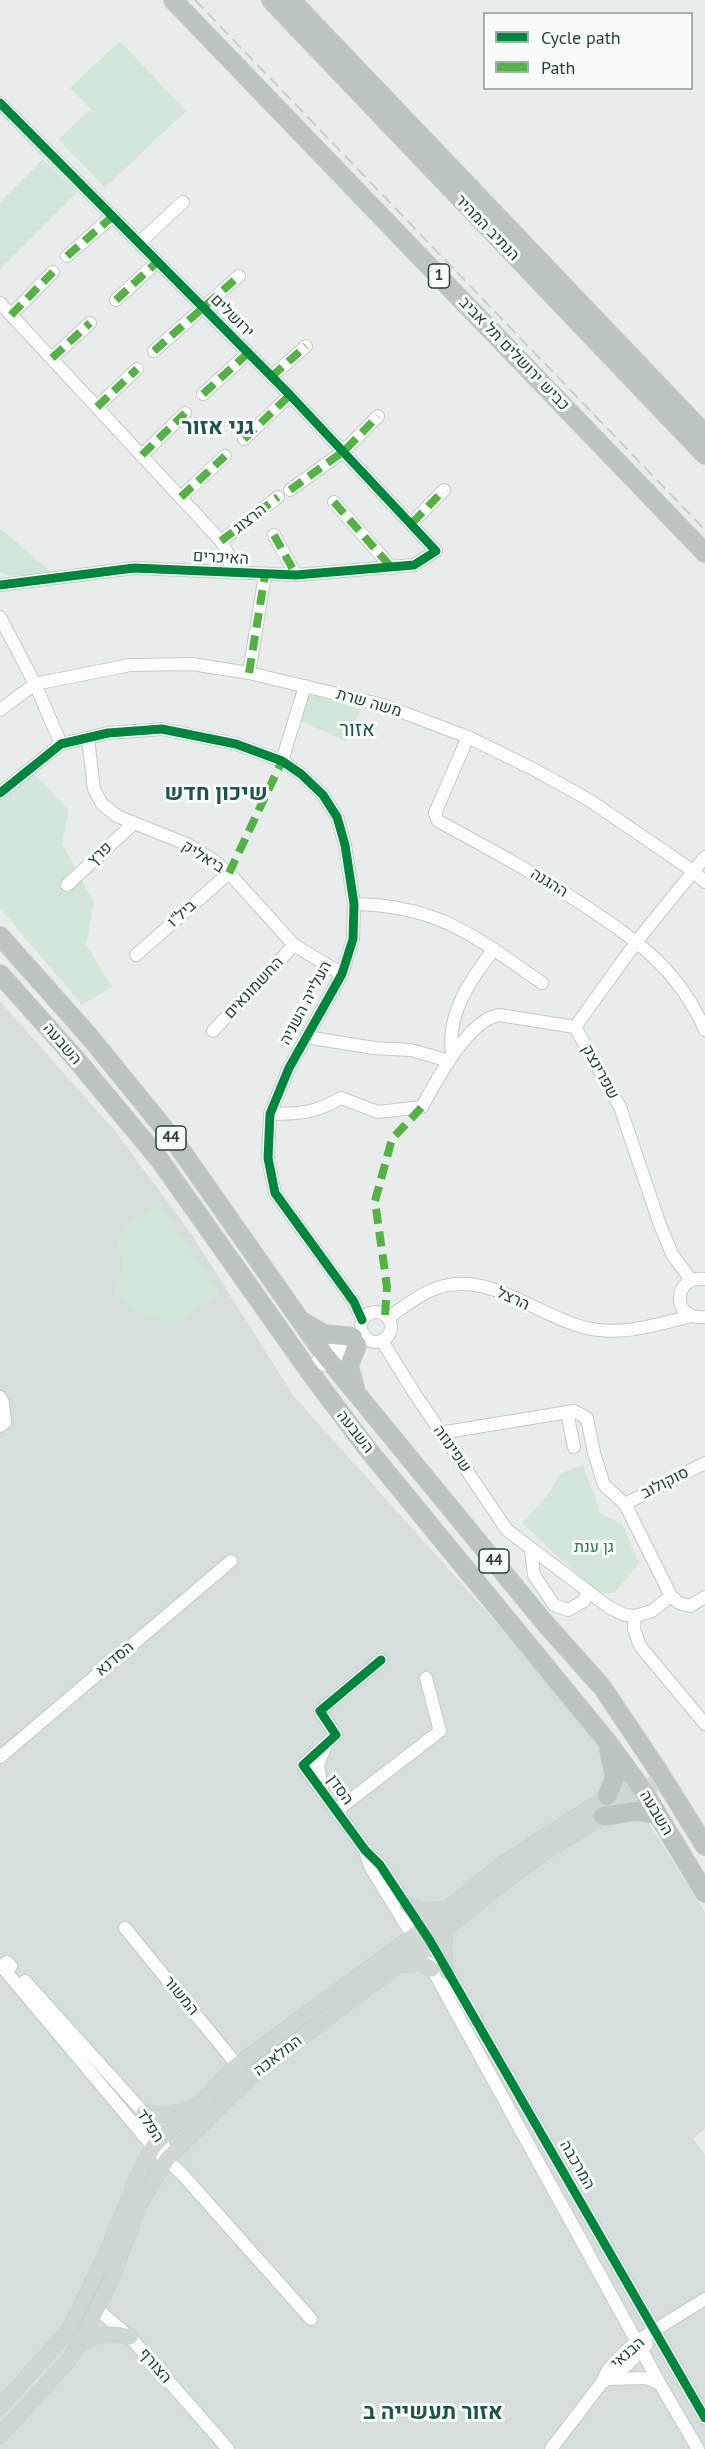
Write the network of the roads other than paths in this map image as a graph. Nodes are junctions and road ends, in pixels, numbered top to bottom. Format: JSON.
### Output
{"nodes":[{"id":1,"x":173,"y":0,"type":"edge"},
{"id":2,"x":271,"y":0,"type":"edge"},
{"id":3,"x":291,"y":0,"type":"edge"},
{"id":4,"x":1,"y":105,"type":"edge"},
{"id":5,"x":183,"y":202,"type":"dead end"},
{"id":6,"x":113,"y":216,"type":"junction"},
{"id":7,"x":139,"y":243,"type":"junction"},
{"id":8,"x":67,"y":256,"type":"dead end"},
{"id":9,"x":157,"y":262,"type":"junction"},
{"id":10,"x":52,"y":272,"type":"dead end"},
{"id":11,"x":239,"y":276,"type":"dead end"},
{"id":12,"x":116,"y":300,"type":"dead end"},
{"id":13,"x":0,"y":303,"type":"edge"},
{"id":14,"x":202,"y":306,"type":"junction"},
{"id":15,"x":11,"y":315,"type":"junction"},
{"id":16,"x":90,"y":323,"type":"dead end"},
{"id":17,"x":306,"y":346,"type":"dead end"},
{"id":18,"x":154,"y":351,"type":"dead end"},
{"id":19,"x":248,"y":353,"type":"junction"},
{"id":20,"x":52,"y":358,"type":"junction"},
{"id":21,"x":137,"y":369,"type":"dead end"},
{"id":22,"x":272,"y":377,"type":"junction"},
{"id":23,"x":203,"y":394,"type":"dead end"},
{"id":24,"x":290,"y":395,"type":"junction"},
{"id":25,"x":97,"y":407,"type":"junction"},
{"id":26,"x":185,"y":413,"type":"dead end"},
{"id":27,"x":378,"y":416,"type":"dead end"},
{"id":28,"x":705,"y":434,"type":"edge"},
{"id":29,"x":244,"y":439,"type":"dead end"},
{"id":30,"x":344,"y":451,"type":"junction"},
{"id":31,"x":142,"y":455,"type":"junction"},
{"id":32,"x":705,"y":455,"type":"edge"},
{"id":33,"x":225,"y":456,"type":"dead end"},
{"id":34,"x":290,"y":490,"type":"dead end"},
{"id":35,"x":444,"y":490,"type":"dead end"},
{"id":36,"x":181,"y":497,"type":"junction"},
{"id":37,"x":278,"y":497,"type":"dead end"},
{"id":38,"x":334,"y":502,"type":"dead end"},
{"id":39,"x":412,"y":523,"type":"junction"},
{"id":40,"x":274,"y":535,"type":"dead end"},
{"id":41,"x":221,"y":541,"type":"junction"},
{"id":42,"x":436,"y":552,"type":"joint"},
{"id":43,"x":705,"y":553,"type":"edge"},
{"id":44,"x":392,"y":568,"type":"junction"},
{"id":45,"x":232,"y":573,"type":"junction"},
{"id":46,"x":265,"y":575,"type":"junction"},
{"id":47,"x":296,"y":575,"type":"junction"},
{"id":48,"x":0,"y":588,"type":"edge"},
{"id":49,"x":0,"y":617,"type":"edge"},
{"id":50,"x":249,"y":673,"type":"junction"},
{"id":51,"x":34,"y":684,"type":"junction"},
{"id":52,"x":305,"y":686,"type":"junction"},
{"id":53,"x":0,"y":710,"type":"edge"},
{"id":54,"x":468,"y":738,"type":"junction"},
{"id":55,"x":88,"y":739,"type":"junction"},
{"id":56,"x":61,"y":744,"type":"junction"},
{"id":57,"x":282,"y":761,"type":"junction"},
{"id":58,"x":0,"y":793,"type":"edge"},
{"id":59,"x":134,"y":824,"type":"junction"},
{"id":60,"x":705,"y":857,"type":"edge"},
{"id":61,"x":693,"y":871,"type":"junction"},
{"id":62,"x":229,"y":873,"type":"junction"},
{"id":63,"x":705,"y":882,"type":"edge"},
{"id":64,"x":67,"y":885,"type":"dead end"},
{"id":65,"x":354,"y":904,"type":"junction"},
{"id":66,"x":0,"y":936,"type":"edge"},
{"id":67,"x":637,"y":941,"type":"junction"},
{"id":68,"x":294,"y":945,"type":"junction"},
{"id":69,"x":494,"y":949,"type":"junction"},
{"id":70,"x":136,"y":956,"type":"dead end"},
{"id":71,"x":0,"y":974,"type":"edge"},
{"id":72,"x":342,"y":974,"type":"junction"},
{"id":73,"x":542,"y":983,"type":"dead end"},
{"id":74,"x":576,"y":1027,"type":"junction"},
{"id":75,"x":705,"y":1030,"type":"edge"},
{"id":76,"x":213,"y":1031,"type":"dead end"},
{"id":77,"x":306,"y":1037,"type":"junction"},
{"id":78,"x":451,"y":1057,"type":"junction"},
{"id":79,"x":270,"y":1114,"type":"junction"},
{"id":80,"x":705,"y":1279,"type":"edge"},
{"id":81,"x":692,"y":1280,"type":"junction"},
{"id":82,"x":354,"y":1302,"type":"junction"},
{"id":83,"x":291,"y":1310,"type":"junction"},
{"id":84,"x":374,"y":1312,"type":"junction"},
{"id":85,"x":687,"y":1312,"type":"junction"},
{"id":86,"x":705,"y":1317,"type":"edge"},
{"id":87,"x":388,"y":1318,"type":"junction"},
{"id":88,"x":360,"y":1334,"type":"junction"},
{"id":89,"x":382,"y":1341,"type":"junction"},
{"id":90,"x":327,"y":1359,"type":"junction"},
{"id":91,"x":309,"y":1371,"type":"junction"},
{"id":92,"x":0,"y":1397,"type":"edge"},
{"id":93,"x":567,"y":1412,"type":"junction"},
{"id":94,"x":370,"y":1413,"type":"junction"},
{"id":95,"x":2,"y":1424,"type":"edge"},
{"id":96,"x":440,"y":1433,"type":"junction"},
{"id":97,"x":574,"y":1447,"type":"dead end"},
{"id":98,"x":705,"y":1463,"type":"edge"},
{"id":99,"x":625,"y":1504,"type":"junction"},
{"id":100,"x":531,"y":1550,"type":"junction"},
{"id":101,"x":231,"y":1561,"type":"dead end"},
{"id":102,"x":587,"y":1591,"type":"junction"},
{"id":103,"x":671,"y":1596,"type":"junction"},
{"id":104,"x":705,"y":1597,"type":"edge"},
{"id":105,"x":635,"y":1616,"type":"junction"},
{"id":106,"x":381,"y":1659,"type":"dead end"},
{"id":107,"x":426,"y":1678,"type":"dead end"},
{"id":108,"x":705,"y":1724,"type":"edge"},
{"id":109,"x":606,"y":1740,"type":"junction"},
{"id":110,"x":0,"y":1757,"type":"edge"},
{"id":111,"x":648,"y":1782,"type":"junction"},
{"id":112,"x":607,"y":1796,"type":"junction"},
{"id":113,"x":336,"y":1811,"type":"junction"},
{"id":114,"x":656,"y":1814,"type":"junction"},
{"id":115,"x":603,"y":1816,"type":"junction"},
{"id":116,"x":705,"y":1846,"type":"edge"},
{"id":117,"x":365,"y":1850,"type":"junction"},
{"id":118,"x":705,"y":1859,"type":"edge"},
{"id":119,"x":705,"y":1893,"type":"edge"},
{"id":120,"x":407,"y":1905,"type":"junction"},
{"id":121,"x":447,"y":1908,"type":"junction"},
{"id":122,"x":124,"y":1928,"type":"dead end"},
{"id":123,"x":445,"y":1928,"type":"junction"},
{"id":124,"x":421,"y":1938,"type":"junction"},
{"id":125,"x":4,"y":1965,"type":"edge"},
{"id":126,"x":397,"y":1965,"type":"junction"},
{"id":127,"x":439,"y":1971,"type":"junction"},
{"id":128,"x":237,"y":2065,"type":"junction"},
{"id":129,"x":196,"y":2106,"type":"junction"},
{"id":130,"x":144,"y":2114,"type":"junction"},
{"id":131,"x":157,"y":2143,"type":"junction"},
{"id":132,"x":167,"y":2158,"type":"junction"},
{"id":133,"x":93,"y":2281,"type":"junction"},
{"id":134,"x":705,"y":2299,"type":"edge"},
{"id":135,"x":98,"y":2309,"type":"junction"},
{"id":136,"x":310,"y":2319,"type":"dead end"},
{"id":137,"x":667,"y":2323,"type":"junction"},
{"id":138,"x":652,"y":2325,"type":"junction"},
{"id":139,"x":630,"y":2330,"type":"junction"},
{"id":140,"x":130,"y":2337,"type":"junction"},
{"id":141,"x":80,"y":2343,"type":"junction"},
{"id":142,"x":664,"y":2344,"type":"junction"},
{"id":143,"x":640,"y":2346,"type":"junction"},
{"id":144,"x":626,"y":2351,"type":"junction"},
{"id":145,"x":605,"y":2382,"type":"junction"},
{"id":146,"x":660,"y":2384,"type":"junction"},
{"id":147,"x":0,"y":2407,"type":"edge"},
{"id":148,"x":705,"y":2418,"type":"edge"},
{"id":149,"x":0,"y":2436,"type":"edge"},
{"id":150,"x":228,"y":2449,"type":"edge"},
{"id":151,"x":551,"y":2449,"type":"edge"},
{"id":152,"x":698,"y":2449,"type":"edge"}],
"edges":[{"from":1,"to":43,"type":"highway","name":"כביש ירושלים תל אביב","number":"1"},
{"from":2,"to":32,"type":"highway","name":"הנתיב המהיר"},
{"from":3,"to":28,"type":"highway"},
{"from":4,"to":6,"type":"street","name":"ירושלים"},
{"from":5,"to":7,"type":"street"},
{"from":6,"to":7,"type":"street","name":"ירושלים"},
{"from":6,"to":8,"type":"street"},
{"from":7,"to":9,"type":"street","name":"ירושלים"},
{"from":9,"to":12,"type":"street"},
{"from":9,"to":14,"type":"street","name":"ירושלים"},
{"from":10,"to":15,"type":"street"},
{"from":11,"to":14,"type":"street","name":"ירושלים"},
{"from":13,"to":15,"type":"street","name":"הרצוג"},
{"from":14,"to":18,"type":"street","name":"ירושלים"},
{"from":14,"to":19,"type":"street","name":"ירושלים"},
{"from":15,"to":20,"type":"street","name":"הרצוג"},
{"from":16,"to":20,"type":"street"},
{"from":17,"to":22,"type":"street"},
{"from":19,"to":22,"type":"street","name":"ירושלים"},
{"from":19,"to":23,"type":"street","name":"ירושלים"},
{"from":20,"to":25,"type":"street","name":"הרצוג"},
{"from":21,"to":25,"type":"street"},
{"from":22,"to":24,"type":"street","name":"ירושלים"},
{"from":24,"to":29,"type":"street"},
{"from":24,"to":30,"type":"street","name":"ירושלים"},
{"from":25,"to":31,"type":"street","name":"הרצוג"},
{"from":26,"to":31,"type":"street"},
{"from":27,"to":30,"type":"street"},
{"from":30,"to":34,"type":"street"},
{"from":30,"to":39,"type":"street","name":"ירושלים"},
{"from":31,"to":36,"type":"street","name":"הרצוג"},
{"from":33,"to":36,"type":"street"},
{"from":35,"to":39,"type":"street"},
{"from":36,"to":41,"type":"street","name":"הרצוג"},
{"from":37,"to":41,"type":"street","name":"הרצוג"},
{"from":38,"to":44,"type":"street"},
{"from":39,"to":42,"type":"street","name":"ירושלים"},
{"from":40,"to":47,"type":"street"},
{"from":41,"to":45,"type":"street","name":"הרצוג"},
{"from":42,"to":44,"type":"street","name":"האיכרים"},
{"from":44,"to":47,"type":"street","name":"האיכרים"},
{"from":45,"to":46,"type":"street","name":"האיכרים"},
{"from":45,"to":48,"type":"street","name":"האיכרים"},
{"from":46,"to":47,"type":"street","name":"האיכרים"},
{"from":46,"to":50,"type":"street"},
{"from":49,"to":51,"type":"street"},
{"from":50,"to":51,"type":"street","name":"משה שרת"},
{"from":50,"to":52,"type":"street","name":"משה שרת"},
{"from":51,"to":53,"type":"street","name":"משה שרת"},
{"from":51,"to":56,"type":"street"},
{"from":52,"to":54,"type":"street","name":"משה שרת"},
{"from":52,"to":57,"type":"street"},
{"from":54,"to":61,"type":"street","name":"משה שרת"},
{"from":54,"to":67,"type":"street","name":"ההגנה"},
{"from":55,"to":56,"type":"street","name":"העלייה השניה"},
{"from":55,"to":57,"type":"street","name":"העלייה השניה"},
{"from":55,"to":59,"type":"street","name":"ביאליק"},
{"from":56,"to":58,"type":"street"},
{"from":57,"to":65,"type":"street","name":"העלייה השניה"},
{"from":59,"to":62,"type":"street","name":"ביאליק"},
{"from":59,"to":64,"type":"street","name":"פרץ"},
{"from":60,"to":61,"type":"street","name":"שפרינצק"},
{"from":61,"to":63,"type":"street","name":"משה שרת"},
{"from":61,"to":67,"type":"street","name":"שפרינצק"},
{"from":62,"to":68,"type":"street","name":"ביאליק"},
{"from":62,"to":70,"type":"street","name":"ביל\"ו"},
{"from":65,"to":69,"type":"street"},
{"from":65,"to":72,"type":"street","name":"העלייה השניה"},
{"from":66,"to":83,"type":"highway","name":"השבעה","number":"44"},
{"from":67,"to":74,"type":"street","name":"שפרינצק"},
{"from":67,"to":75,"type":"street","name":"ההגנה"},
{"from":68,"to":72,"type":"street","name":"ביאליק"},
{"from":68,"to":76,"type":"street","name":"החשמונאים"},
{"from":69,"to":73,"type":"street"},
{"from":69,"to":78,"type":"street"},
{"from":71,"to":91,"type":"highway","name":"השבעה","number":"44"},
{"from":72,"to":77,"type":"street","name":"העלייה השניה"},
{"from":74,"to":78,"type":"street"},
{"from":74,"to":81,"type":"street","name":"שפרינצק"},
{"from":77,"to":78,"type":"street"},
{"from":77,"to":79,"type":"street","name":"העלייה השניה"},
{"from":78,"to":79,"type":"street"},
{"from":79,"to":82,"type":"street","name":"העלייה השניה"},
{"from":80,"to":81,"type":"street"},
{"from":81,"to":85,"type":"street"},
{"from":82,"to":84,"type":"street","name":"העלייה השניה"},
{"from":82,"to":88,"type":"street","name":"העלייה השניה"},
{"from":83,"to":88,"type":"highway"},
{"from":83,"to":90,"type":"highway","name":"השבעה","number":"44"},
{"from":84,"to":87,"type":"street"},
{"from":84,"to":88,"type":"street"},
{"from":85,"to":86,"type":"street"},
{"from":85,"to":87,"type":"street","name":"הרצל"},
{"from":87,"to":89,"type":"street"},
{"from":88,"to":89,"type":"street"},
{"from":88,"to":90,"type":"street"},
{"from":88,"to":94,"type":"highway"},
{"from":89,"to":96,"type":"street","name":"שפינוזה"},
{"from":90,"to":91,"type":"street"},
{"from":90,"to":94,"type":"highway","name":"השבעה","number":"44"},
{"from":91,"to":109,"type":"highway","name":"השבעה","number":"44"},
{"from":92,"to":95,"type":"street"},
{"from":93,"to":96,"type":"street"},
{"from":93,"to":97,"type":"street"},
{"from":93,"to":99,"type":"street"},
{"from":94,"to":111,"type":"highway","name":"השבעה","number":"44"},
{"from":96,"to":100,"type":"street","name":"שפינוזה"},
{"from":98,"to":99,"type":"street","name":"סוקולוב"},
{"from":99,"to":103,"type":"street"},
{"from":100,"to":102,"type":"street","name":"שפינוזה"},
{"from":100,"to":102,"type":"street"},
{"from":101,"to":110,"type":"street","name":"הסדנא"},
{"from":102,"to":105,"type":"street","name":"שפינוזה"},
{"from":103,"to":104,"type":"street"},
{"from":103,"to":105,"type":"street"},
{"from":105,"to":108,"type":"street"},
{"from":106,"to":113,"type":"street","name":"הסדן"},
{"from":107,"to":113,"type":"street"},
{"from":109,"to":111,"type":"highway","name":"השבעה","number":"44"},
{"from":109,"to":112,"type":"highway"},
{"from":111,"to":112,"type":"main road","name":"המלאכה"},
{"from":111,"to":114,"type":"highway","name":"השבעה","number":"44"},
{"from":111,"to":115,"type":"main road","name":"המלאכה"},
{"from":111,"to":116,"type":"highway","name":"השבעה","number":"44"},
{"from":111,"to":118,"type":"highway"},
{"from":112,"to":121,"type":"main road","name":"המלאכה"},
{"from":113,"to":117,"type":"street","name":"הסדן"},
{"from":114,"to":115,"type":"highway"},
{"from":114,"to":119,"type":"highway","name":"השבעה","number":"44"},
{"from":115,"to":123,"type":"main road","name":"המלאכה"},
{"from":117,"to":120,"type":"street","name":"הסדן"},
{"from":117,"to":124,"type":"street","name":"הסדן"},
{"from":120,"to":121,"type":"main road"},
{"from":120,"to":124,"type":"street","name":"הסדן"},
{"from":121,"to":124,"type":"main road","name":"המלאכה"},
{"from":122,"to":128,"type":"street","name":"המשור"},
{"from":123,"to":124,"type":"main road","name":"המלאכה"},
{"from":123,"to":127,"type":"main road"},
{"from":124,"to":126,"type":"main road","name":"המלאכה"},
{"from":124,"to":127,"type":"street","name":"המרכבה"},
{"from":124,"to":128,"type":"main road","name":"המלאכה"},
{"from":125,"to":130,"type":"street","name":"הפלד"},
{"from":125,"to":131,"type":"street","name":"הפלד"},
{"from":126,"to":127,"type":"main road"},
{"from":126,"to":132,"type":"main road","name":"המלאכה"},
{"from":127,"to":138,"type":"street","name":"המרכבה"},
{"from":127,"to":139,"type":"street","name":"המרכבה"},
{"from":128,"to":129,"type":"main road","name":"המלאכה"},
{"from":129,"to":130,"type":"main road"},
{"from":129,"to":131,"type":"main road","name":"המלאכה"},
{"from":130,"to":131,"type":"street","name":"הפלד"},
{"from":131,"to":132,"type":"street","name":"הפלד"},
{"from":131,"to":133,"type":"main road","name":"המלאכה"},
{"from":132,"to":135,"type":"main road","name":"המלאכה"},
{"from":132,"to":136,"type":"street"},
{"from":133,"to":135,"type":"street"},
{"from":133,"to":147,"type":"main road","name":"המלאכה"},
{"from":134,"to":137,"type":"street"},
{"from":135,"to":140,"type":"street","name":"הצורף"},
{"from":135,"to":141,"type":"main road","name":"המלאכה"},
{"from":137,"to":138,"type":"street"},
{"from":137,"to":142,"type":"street"},
{"from":138,"to":142,"type":"street","name":"המרכבה"},
{"from":138,"to":143,"type":"street","name":"הבנאי"},
{"from":139,"to":143,"type":"street","name":"המרכבה"},
{"from":139,"to":144,"type":"street"},
{"from":140,"to":141,"type":"main road"},
{"from":140,"to":150,"type":"street","name":"הצורף"},
{"from":141,"to":149,"type":"main road","name":"המלאכה"},
{"from":142,"to":148,"type":"street","name":"המרכבה"},
{"from":143,"to":144,"type":"street","name":"הבנאי"},
{"from":143,"to":145,"type":"street","name":"הבנאי"},
{"from":143,"to":146,"type":"street","name":"המרכבה"},
{"from":144,"to":145,"type":"street","name":"הבנאי"},
{"from":145,"to":146,"type":"street"},
{"from":145,"to":151,"type":"street","name":"הבנאי"},
{"from":146,"to":152,"type":"street","name":"המרכבה"}]}
